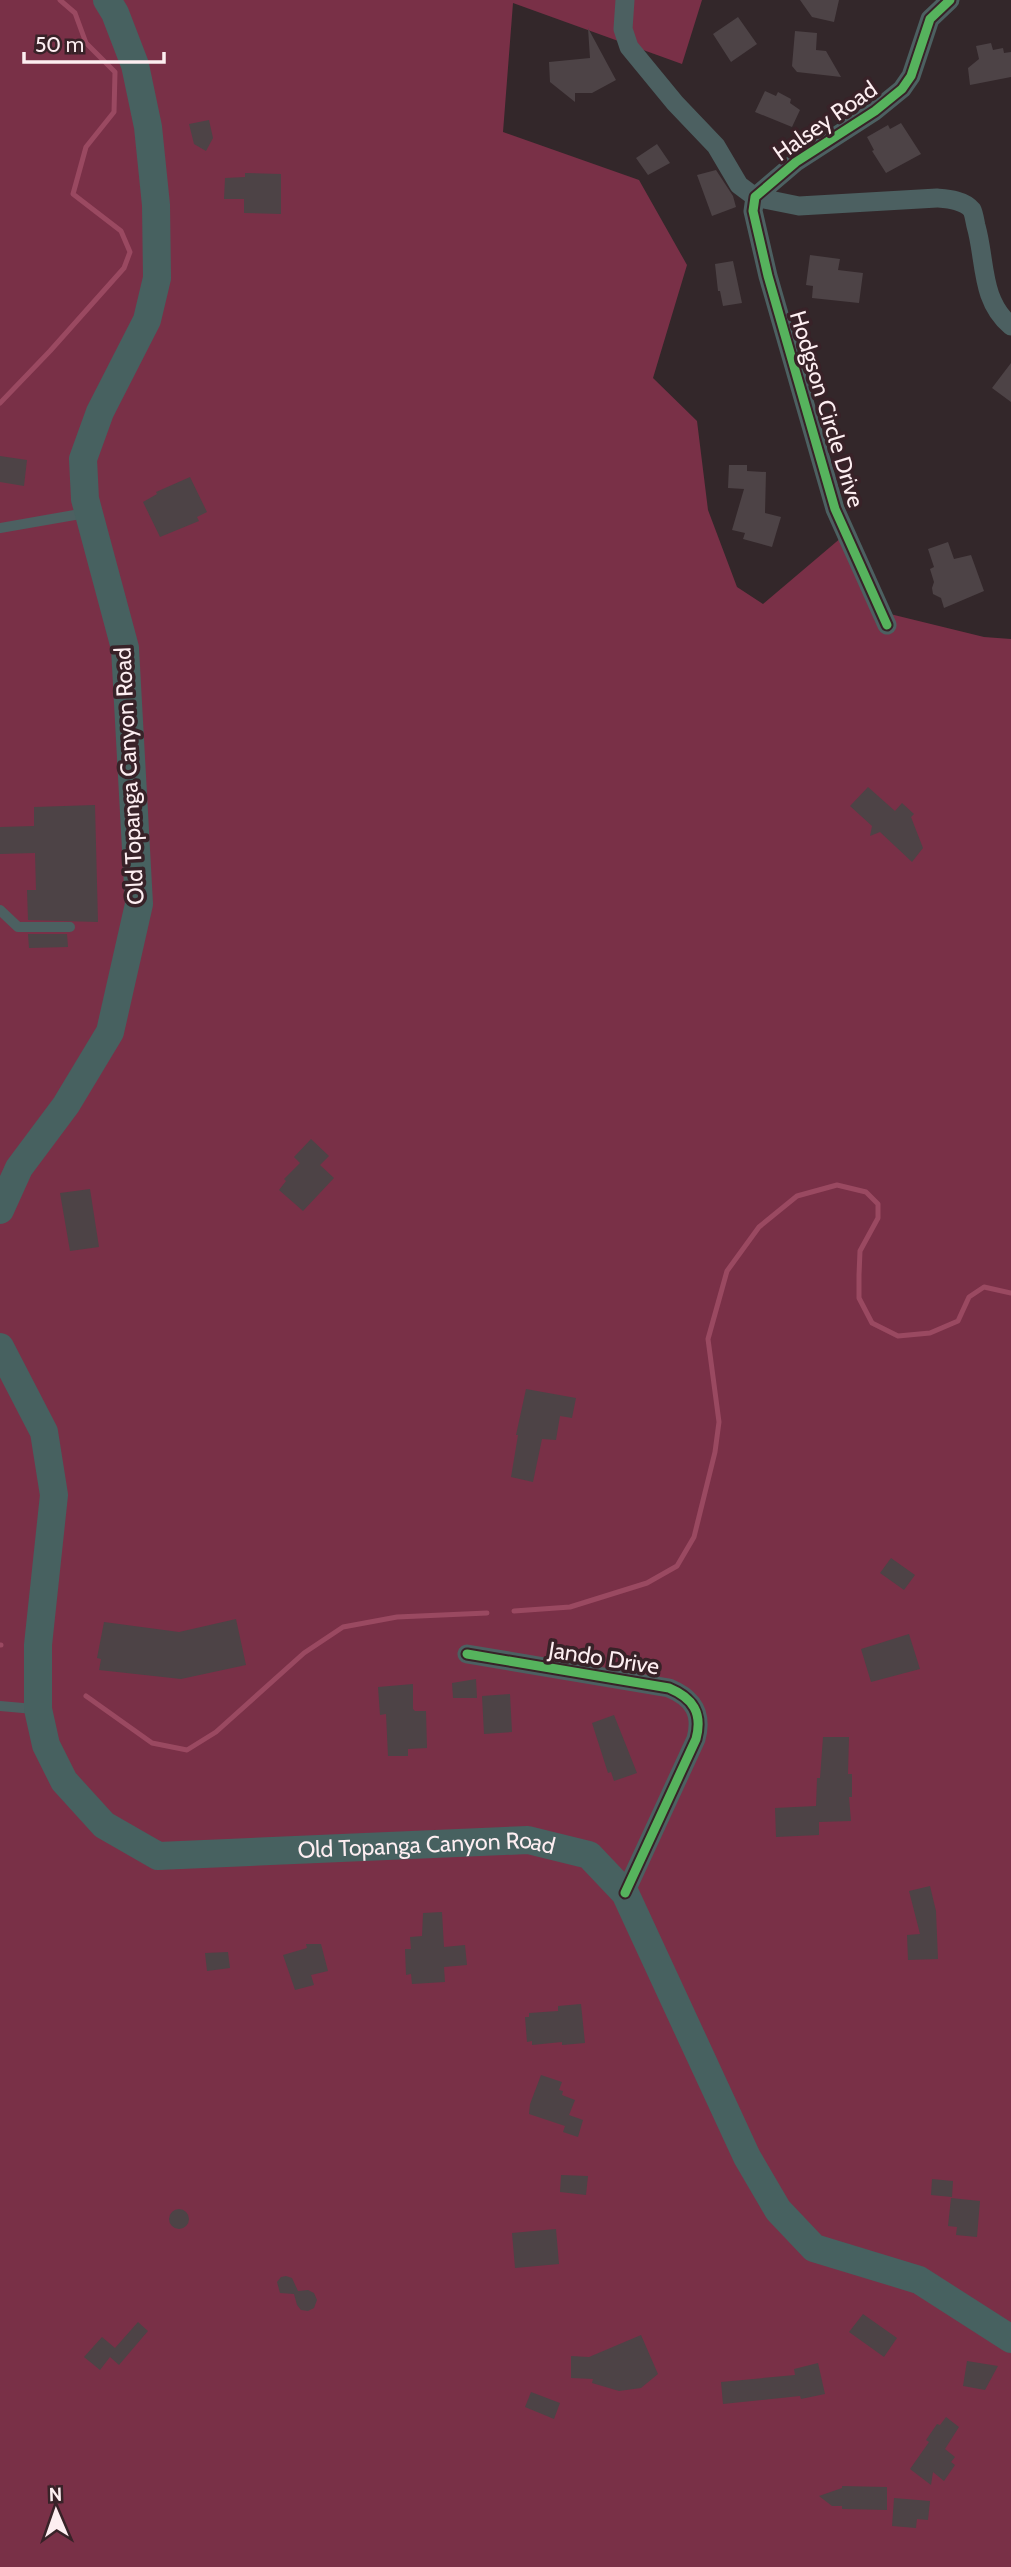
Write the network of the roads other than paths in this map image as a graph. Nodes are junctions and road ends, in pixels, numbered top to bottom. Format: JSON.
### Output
{"nodes":[{"id":1,"x":107,"y":0,"type":"edge"},
{"id":2,"x":625,"y":0,"type":"edge"},
{"id":3,"x":950,"y":0,"type":"edge"},
{"id":4,"x":755,"y":197,"type":"junction"},
{"id":5,"x":1011,"y":326,"type":"edge"},
{"id":6,"x":88,"y":512,"type":"junction"},
{"id":7,"x":0,"y":528,"type":"edge"},
{"id":8,"x":887,"y":625,"type":"dead end"},
{"id":9,"x":0,"y":910,"type":"edge"},
{"id":10,"x":70,"y":928,"type":"dead end"},
{"id":11,"x":10,"y":1166,"type":"edge"},
{"id":12,"x":0,"y":1210,"type":"edge"},
{"id":13,"x":0,"y":1347,"type":"edge"},
{"id":14,"x":467,"y":1654,"type":"dead end"},
{"id":15,"x":0,"y":1706,"type":"edge"},
{"id":16,"x":38,"y":1709,"type":"junction"},
{"id":17,"x":625,"y":1893,"type":"junction"},
{"id":18,"x":1011,"y":2339,"type":"edge"}],
"edges":[{"from":1,"to":6,"type":"main road","name":"Old Topanga Canyon Road"},
{"from":2,"to":4,"type":"street"},
{"from":3,"to":4,"type":"street","name":"Halsey Road"},
{"from":4,"to":5,"type":"street"},
{"from":4,"to":8,"type":"street","name":"Hodgson Circle Drive"},
{"from":6,"to":7,"type":"lane"},
{"from":6,"to":11,"type":"main road","name":"Old Topanga Canyon Road"},
{"from":9,"to":10,"type":"lane"},
{"from":11,"to":12,"type":"main road","name":"Old Topanga Canyon Road"},
{"from":13,"to":16,"type":"main road","name":"Old Topanga Canyon Road"},
{"from":14,"to":17,"type":"street","name":"Jando Drive"},
{"from":15,"to":16,"type":"lane"},
{"from":16,"to":17,"type":"main road","name":"Old Topanga Canyon Road"},
{"from":17,"to":18,"type":"main road","name":"Old Topanga Canyon Road"}]}
